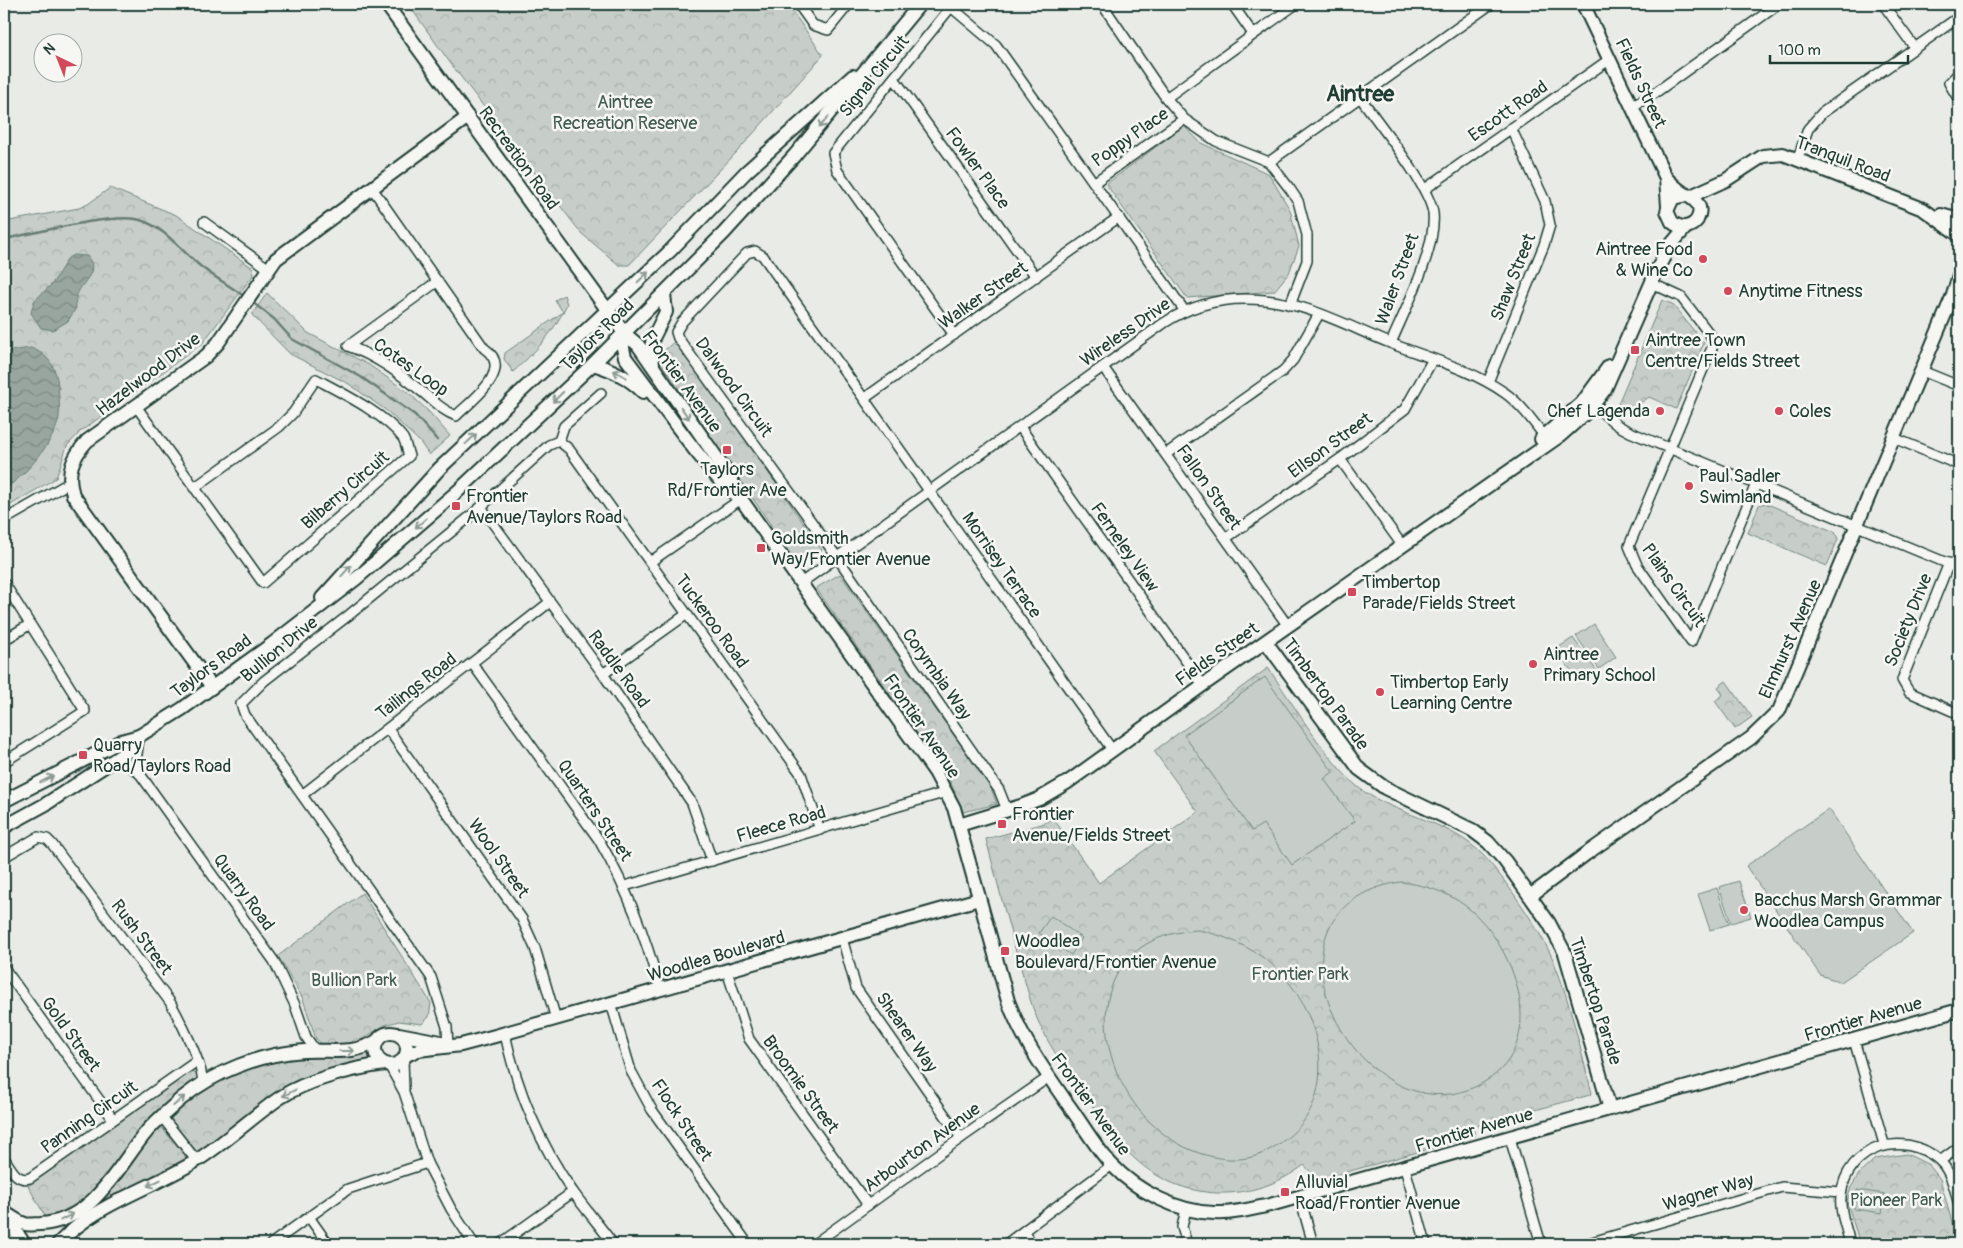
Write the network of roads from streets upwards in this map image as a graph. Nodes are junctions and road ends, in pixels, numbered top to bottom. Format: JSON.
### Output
{"nodes":[{"id":1,"x":386,"y":4,"type":"edge"},
{"id":2,"x":798,"y":4,"type":"edge"},
{"id":3,"x":849,"y":4,"type":"edge"},
{"id":4,"x":920,"y":4,"type":"edge"},
{"id":5,"x":1102,"y":4,"type":"edge"},
{"id":6,"x":1232,"y":4,"type":"edge"},
{"id":7,"x":1296,"y":4,"type":"edge"},
{"id":8,"x":1491,"y":4,"type":"edge"},
{"id":9,"x":1779,"y":4,"type":"edge"},
{"id":10,"x":1883,"y":4,"type":"edge"},
{"id":11,"x":952,"y":5,"type":"edge"},
{"id":12,"x":1587,"y":5,"type":"edge"},
{"id":13,"x":1959,"y":17,"type":"edge"},
{"id":14,"x":1253,"y":34,"type":"junction"},
{"id":15,"x":888,"y":44,"type":"junction"},
{"id":16,"x":1915,"y":48,"type":"junction"},
{"id":17,"x":1610,"y":59,"type":"junction"},
{"id":18,"x":1959,"y":72,"type":"edge"},
{"id":19,"x":894,"y":78,"type":"junction"},
{"id":20,"x":1360,"y":97,"type":"junction"},
{"id":21,"x":1166,"y":98,"type":"junction"},
{"id":22,"x":1959,"y":100,"type":"edge"},
{"id":23,"x":1633,"y":106,"type":"junction"},
{"id":24,"x":468,"y":117,"type":"junction"},
{"id":25,"x":1184,"y":119,"type":"junction"},
{"id":26,"x":1511,"y":128,"type":"junction"},
{"id":27,"x":1798,"y":158,"type":"junction"},
{"id":28,"x":1269,"y":162,"type":"junction"},
{"id":29,"x":1666,"y":178,"type":"junction"},
{"id":30,"x":1726,"y":180,"type":"junction"},
{"id":31,"x":1095,"y":182,"type":"junction"},
{"id":32,"x":372,"y":188,"type":"junction"},
{"id":33,"x":1425,"y":189,"type":"junction"},
{"id":34,"x":1689,"y":195,"type":"junction"},
{"id":35,"x":1668,"y":206,"type":"junction"},
{"id":36,"x":1700,"y":209,"type":"junction"},
{"id":37,"x":1923,"y":209,"type":"junction"},
{"id":38,"x":1941,"y":215,"type":"joint"},
{"id":39,"x":1119,"y":217,"type":"junction"},
{"id":40,"x":1959,"y":220,"type":"edge"},
{"id":41,"x":204,"y":222,"type":"dead end"},
{"id":42,"x":1672,"y":222,"type":"junction"},
{"id":43,"x":1686,"y":227,"type":"junction"},
{"id":44,"x":1959,"y":235,"type":"edge"},
{"id":45,"x":1669,"y":247,"type":"junction"},
{"id":46,"x":269,"y":269,"type":"junction"},
{"id":47,"x":1959,"y":275,"type":"edge"},
{"id":48,"x":1036,"y":277,"type":"junction"},
{"id":49,"x":438,"y":281,"type":"junction"},
{"id":50,"x":1651,"y":283,"type":"junction"},
{"id":51,"x":664,"y":294,"type":"junction"},
{"id":52,"x":1955,"y":298,"type":"edge"},
{"id":53,"x":1290,"y":305,"type":"junction"},
{"id":54,"x":608,"y":310,"type":"junction"},
{"id":55,"x":1184,"y":310,"type":"junction"},
{"id":56,"x":1319,"y":314,"type":"junction"},
{"id":57,"x":624,"y":333,"type":"junction"},
{"id":58,"x":954,"y":335,"type":"junction"},
{"id":59,"x":1391,"y":343,"type":"junction"},
{"id":60,"x":1433,"y":359,"type":"junction"},
{"id":61,"x":593,"y":364,"type":"junction"},
{"id":62,"x":653,"y":366,"type":"junction"},
{"id":63,"x":1103,"y":367,"type":"junction"},
{"id":64,"x":1922,"y":371,"type":"junction"},
{"id":65,"x":1488,"y":382,"type":"junction"},
{"id":66,"x":1959,"y":386,"type":"edge"},
{"id":67,"x":601,"y":392,"type":"dead end"},
{"id":68,"x":865,"y":398,"type":"junction"},
{"id":69,"x":1590,"y":402,"type":"junction"},
{"id":70,"x":136,"y":406,"type":"junction"},
{"id":71,"x":669,"y":416,"type":"junction"},
{"id":72,"x":1020,"y":427,"type":"junction"},
{"id":73,"x":1894,"y":438,"type":"junction"},
{"id":74,"x":1547,"y":439,"type":"junction"},
{"id":75,"x":559,"y":441,"type":"junction"},
{"id":76,"x":1670,"y":449,"type":"junction"},
{"id":77,"x":1166,"y":454,"type":"junction"},
{"id":78,"x":1340,"y":459,"type":"junction"},
{"id":79,"x":1959,"y":465,"type":"edge"},
{"id":80,"x":69,"y":483,"type":"junction"},
{"id":81,"x":1756,"y":484,"type":"junction"},
{"id":82,"x":194,"y":488,"type":"junction"},
{"id":83,"x":930,"y":491,"type":"junction"},
{"id":84,"x":741,"y":499,"type":"junction"},
{"id":85,"x":481,"y":506,"type":"junction"},
{"id":86,"x":4,"y":520,"type":"edge"},
{"id":87,"x":1858,"y":526,"type":"junction"},
{"id":88,"x":1226,"y":538,"type":"junction"},
{"id":89,"x":1402,"y":545,"type":"junction"},
{"id":90,"x":837,"y":557,"type":"junction"},
{"id":91,"x":650,"y":562,"type":"junction"},
{"id":92,"x":1948,"y":563,"type":"junction"},
{"id":93,"x":1959,"y":568,"type":"edge"},
{"id":94,"x":4,"y":583,"type":"edge"},
{"id":95,"x":801,"y":583,"type":"junction"},
{"id":96,"x":550,"y":602,"type":"junction"},
{"id":97,"x":687,"y":614,"type":"junction"},
{"id":98,"x":302,"y":621,"type":"junction"},
{"id":99,"x":29,"y":625,"type":"junction"},
{"id":100,"x":1288,"y":626,"type":"junction"},
{"id":101,"x":4,"y":640,"type":"edge"},
{"id":102,"x":1266,"y":642,"type":"junction"},
{"id":103,"x":472,"y":663,"type":"junction"},
{"id":104,"x":603,"y":674,"type":"junction"},
{"id":105,"x":1203,"y":685,"type":"junction"},
{"id":106,"x":212,"y":687,"type":"junction"},
{"id":107,"x":1959,"y":712,"type":"edge"},
{"id":108,"x":388,"y":729,"type":"junction"},
{"id":109,"x":140,"y":736,"type":"junction"},
{"id":110,"x":1113,"y":751,"type":"junction"},
{"id":111,"x":115,"y":760,"type":"junction"},
{"id":112,"x":4,"y":762,"type":"edge"},
{"id":113,"x":140,"y":774,"type":"junction"},
{"id":114,"x":946,"y":792,"type":"junction"},
{"id":115,"x":302,"y":795,"type":"junction"},
{"id":116,"x":4,"y":801,"type":"edge"},
{"id":117,"x":1007,"y":810,"type":"junction"},
{"id":118,"x":959,"y":825,"type":"junction"},
{"id":119,"x":4,"y":828,"type":"edge"},
{"id":120,"x":820,"y":830,"type":"junction"},
{"id":121,"x":4,"y":857,"type":"edge"},
{"id":122,"x":712,"y":861,"type":"junction"},
{"id":123,"x":625,"y":886,"type":"junction"},
{"id":124,"x":1530,"y":896,"type":"junction"},
{"id":125,"x":979,"y":898,"type":"junction"},
{"id":126,"x":842,"y":938,"type":"junction"},
{"id":127,"x":4,"y":968,"type":"edge"},
{"id":128,"x":727,"y":971,"type":"junction"},
{"id":129,"x":660,"y":990,"type":"junction"},
{"id":130,"x":611,"y":1004,"type":"junction"},
{"id":131,"x":1959,"y":1010,"type":"edge"},
{"id":132,"x":556,"y":1019,"type":"junction"},
{"id":133,"x":396,"y":1034,"type":"junction"},
{"id":134,"x":505,"y":1034,"type":"junction"},
{"id":135,"x":306,"y":1037,"type":"junction"},
{"id":136,"x":1854,"y":1040,"type":"junction"},
{"id":137,"x":377,"y":1041,"type":"junction"},
{"id":138,"x":452,"y":1045,"type":"junction"},
{"id":139,"x":316,"y":1050,"type":"junction"},
{"id":140,"x":300,"y":1052,"type":"junction"},
{"id":141,"x":405,"y":1058,"type":"junction"},
{"id":142,"x":199,"y":1064,"type":"junction"},
{"id":143,"x":387,"y":1065,"type":"junction"},
{"id":144,"x":1049,"y":1077,"type":"junction"},
{"id":145,"x":207,"y":1081,"type":"junction"},
{"id":146,"x":404,"y":1092,"type":"junction"},
{"id":147,"x":1610,"y":1110,"type":"junction"},
{"id":148,"x":162,"y":1117,"type":"junction"},
{"id":149,"x":113,"y":1119,"type":"junction"},
{"id":150,"x":961,"y":1138,"type":"junction"},
{"id":151,"x":1510,"y":1138,"type":"junction"},
{"id":152,"x":1884,"y":1144,"type":"junction"},
{"id":153,"x":1959,"y":1147,"type":"edge"},
{"id":154,"x":4,"y":1158,"type":"edge"},
{"id":155,"x":196,"y":1160,"type":"junction"},
{"id":156,"x":1940,"y":1161,"type":"junction"},
{"id":157,"x":427,"y":1163,"type":"junction"},
{"id":158,"x":1112,"y":1165,"type":"junction"},
{"id":159,"x":1405,"y":1168,"type":"junction"},
{"id":160,"x":573,"y":1192,"type":"junction"},
{"id":161,"x":1842,"y":1192,"type":"junction"},
{"id":162,"x":1300,"y":1198,"type":"junction"},
{"id":163,"x":868,"y":1205,"type":"junction"},
{"id":164,"x":1959,"y":1205,"type":"edge"},
{"id":165,"x":1186,"y":1209,"type":"junction"},
{"id":166,"x":4,"y":1212,"type":"edge"},
{"id":167,"x":309,"y":1217,"type":"junction"},
{"id":168,"x":49,"y":1224,"type":"junction"},
{"id":169,"x":1024,"y":1232,"type":"junction"},
{"id":170,"x":4,"y":1235,"type":"edge"},
{"id":171,"x":59,"y":1243,"type":"edge"},
{"id":172,"x":10,"y":1244,"type":"edge"},
{"id":173,"x":24,"y":1244,"type":"edge"},
{"id":174,"x":271,"y":1244,"type":"edge"},
{"id":175,"x":328,"y":1244,"type":"edge"},
{"id":176,"x":474,"y":1244,"type":"edge"},
{"id":177,"x":500,"y":1244,"type":"edge"},
{"id":178,"x":613,"y":1244,"type":"edge"},
{"id":179,"x":748,"y":1244,"type":"edge"},
{"id":180,"x":814,"y":1244,"type":"edge"},
{"id":181,"x":1006,"y":1244,"type":"edge"},
{"id":182,"x":1032,"y":1244,"type":"edge"},
{"id":183,"x":1187,"y":1244,"type":"edge"},
{"id":184,"x":1313,"y":1244,"type":"edge"},
{"id":185,"x":1426,"y":1244,"type":"edge"},
{"id":186,"x":1540,"y":1244,"type":"edge"},
{"id":187,"x":1586,"y":1244,"type":"edge"},
{"id":188,"x":1850,"y":1244,"type":"edge"}],
"edges":[{"from":1,"to":24,"type":"street","name":"Recreation Road"},
{"from":2,"to":3,"type":"street"},
{"from":4,"to":15,"type":"street","name":"Taylors Road"},
{"from":5,"to":21,"type":"street"},
{"from":6,"to":14,"type":"street"},
{"from":7,"to":14,"type":"street"},
{"from":8,"to":20,"type":"street"},
{"from":9,"to":23,"type":"street"},
{"from":10,"to":16,"type":"street"},
{"from":11,"to":19,"type":"street","name":"Signal Circuit"},
{"from":11,"to":31,"type":"street","name":"Signal Circuit"},
{"from":12,"to":17,"type":"street","name":"Fields Street"},
{"from":13,"to":16,"type":"street"},
{"from":14,"to":21,"type":"street"},
{"from":15,"to":51,"type":"street","name":"Taylors Road","one_way":true},
{"from":54,"to":15,"type":"street","name":"Taylors Road","one_way":true},
{"from":16,"to":27,"type":"street"},
{"from":17,"to":23,"type":"street","name":"Fields Street"},
{"from":17,"to":26,"type":"street","name":"Escott Road"},
{"from":18,"to":22,"type":"street"},
{"from":19,"to":48,"type":"street","name":"Fowler Place"},
{"from":19,"to":58,"type":"street","name":"Signal Circuit"},
{"from":20,"to":28,"type":"street"},
{"from":20,"to":33,"type":"street","name":"Waler Street"},
{"from":21,"to":25,"type":"street"},
{"from":23,"to":29,"type":"street","name":"Fields Street"},
{"from":24,"to":32,"type":"street","name":"Hazelwood Drive"},
{"from":24,"to":54,"type":"street","name":"Recreation Road"},
{"from":25,"to":28,"type":"street"},
{"from":25,"to":31,"type":"street","name":"Poppy Place"},
{"from":26,"to":33,"type":"street","name":"Escott Road"},
{"from":26,"to":65,"type":"street","name":"Shaw Street"},
{"from":27,"to":30,"type":"street","name":"Tranquil Road"},
{"from":27,"to":37,"type":"street","name":"Tranquil Road"},
{"from":28,"to":53,"type":"street"},
{"from":29,"to":34,"type":"street","name":"Fields Street"},
{"from":29,"to":35,"type":"street","name":"Fields Street"},
{"from":30,"to":34,"type":"street","name":"Tranquil Road"},
{"from":30,"to":36,"type":"street","name":"Tranquil Road"},
{"from":31,"to":39,"type":"street","name":"Signal Circuit"},
{"from":32,"to":46,"type":"street","name":"Hazelwood Drive"},
{"from":32,"to":49,"type":"street","name":"Cotes Loop"},
{"from":33,"to":59,"type":"street","name":"Waler Street"},
{"from":34,"to":35,"type":"street"},
{"from":34,"to":36,"type":"street"},
{"from":35,"to":42,"type":"street"},
{"from":36,"to":43,"type":"street"},
{"from":37,"to":38,"type":"street","name":"Tranquil Road"},
{"from":37,"to":44,"type":"street","name":"Tranquil Road"},
{"from":38,"to":40,"type":"street","name":"Tranquil Road"},
{"from":39,"to":48,"type":"street","name":"Walker Street"},
{"from":39,"to":55,"type":"street","name":"Signal Circuit"},
{"from":41,"to":46,"type":"street"},
{"from":42,"to":43,"type":"street"},
{"from":42,"to":45,"type":"street","name":"Fields Street"},
{"from":43,"to":45,"type":"street","name":"Fields Street"},
{"from":45,"to":50,"type":"street","name":"Fields Street"},
{"from":46,"to":70,"type":"street","name":"Hazelwood Drive"},
{"from":47,"to":52,"type":"street","name":"Elmhurst Avenue"},
{"from":48,"to":58,"type":"street","name":"Walker Street"},
{"from":49,"to":49,"type":"street","name":"Cotes Loop"},
{"from":50,"to":69,"type":"street","name":"Fields Street"},
{"from":50,"to":76,"type":"street"},
{"from":51,"to":57,"type":"street","name":"Taylors Road"},
{"from":51,"to":62,"type":"street"},
{"from":52,"to":64,"type":"street","name":"Elmhurst Avenue"},
{"from":53,"to":55,"type":"street","name":"Wireless Drive"},
{"from":53,"to":56,"type":"street","name":"Wireless Drive"},
{"from":54,"to":57,"type":"street","name":"Recreation Road"},
{"from":98,"to":54,"type":"street","name":"Taylors Road","one_way":true},
{"from":55,"to":63,"type":"street","name":"Wireless Drive"},
{"from":56,"to":59,"type":"street","name":"Wireless Drive"},
{"from":56,"to":77,"type":"street"},
{"from":57,"to":61,"type":"street","name":"Taylors Road"},
{"from":57,"to":62,"type":"street","name":"Frontier Avenue"},
{"from":57,"to":71,"type":"street","name":"Frontier Avenue"},
{"from":58,"to":68,"type":"street","name":"Walker Street"},
{"from":59,"to":60,"type":"street","name":"Wireless Drive"},
{"from":60,"to":65,"type":"street","name":"Wireless Drive"},
{"from":60,"to":78,"type":"street","name":"Ellson Street"},
{"from":71,"to":61,"type":"street","one_way":true},
{"from":61,"to":98,"type":"street","name":"Taylors Road","one_way":true},
{"from":62,"to":84,"type":"street","name":"Frontier Avenue","one_way":true},
{"from":63,"to":72,"type":"street","name":"Wireless Drive"},
{"from":63,"to":77,"type":"street","name":"Fallon Street"},
{"from":64,"to":66,"type":"street"},
{"from":64,"to":73,"type":"street","name":"Elmhurst Avenue"},
{"from":65,"to":74,"type":"street","name":"Wireless Drive"},
{"from":67,"to":75,"type":"street"},
{"from":68,"to":83,"type":"street","name":"Morrisey Terrace"},
{"from":68,"to":90,"type":"street","name":"Dalwood Circuit"},
{"from":69,"to":74,"type":"street","name":"Fields Street"},
{"from":69,"to":76,"type":"street"},
{"from":70,"to":80,"type":"street","name":"Hazelwood Drive"},
{"from":70,"to":82,"type":"street","name":"Bilberry Circuit"},
{"from":71,"to":84,"type":"street","name":"Frontier Avenue"},
{"from":72,"to":83,"type":"street","name":"Wireless Drive"},
{"from":72,"to":105,"type":"street","name":"Ferneley View"},
{"from":73,"to":79,"type":"street"},
{"from":73,"to":87,"type":"street","name":"Elmhurst Avenue"},
{"from":74,"to":89,"type":"street","name":"Fields Street"},
{"from":75,"to":85,"type":"street","name":"Bullion Drive"},
{"from":75,"to":91,"type":"street","name":"Tuckeroo Road"},
{"from":76,"to":81,"type":"street"},
{"from":76,"to":81,"type":"street","name":"Plains Circuit"},
{"from":77,"to":88,"type":"street","name":"Fallon Street"},
{"from":78,"to":88,"type":"street","name":"Ellson Street"},
{"from":78,"to":89,"type":"street"},
{"from":80,"to":86,"type":"street"},
{"from":80,"to":106,"type":"street"},
{"from":81,"to":87,"type":"street"},
{"from":82,"to":82,"type":"street","name":"Bilberry Circuit"},
{"from":83,"to":90,"type":"street","name":"Wireless Drive"},
{"from":83,"to":110,"type":"street","name":"Morrisey Terrace"},
{"from":84,"to":91,"type":"street"},
{"from":84,"to":95,"type":"street","name":"Frontier Avenue"},
{"from":85,"to":96,"type":"street","name":"Raddle Road"},
{"from":85,"to":115,"type":"street","name":"Bullion Drive"},
{"from":87,"to":92,"type":"street"},
{"from":87,"to":124,"type":"street","name":"Elmhurst Avenue"},
{"from":88,"to":100,"type":"street","name":"Fallon Street"},
{"from":89,"to":100,"type":"street","name":"Fields Street"},
{"from":90,"to":95,"type":"street","name":"Wireless Drive"},
{"from":90,"to":117,"type":"street","name":"Corymbia Way"},
{"from":91,"to":97,"type":"street","name":"Tuckeroo Road"},
{"from":92,"to":93,"type":"street"},
{"from":92,"to":107,"type":"street","name":"Society Drive"},
{"from":94,"to":99,"type":"street"},
{"from":95,"to":114,"type":"street","name":"Frontier Avenue"},
{"from":96,"to":103,"type":"street","name":"Tailings Road"},
{"from":96,"to":104,"type":"street","name":"Raddle Road"},
{"from":97,"to":104,"type":"street"},
{"from":97,"to":120,"type":"street","name":"Tuckeroo Road"},
{"from":98,"to":106,"type":"street","name":"Taylors Road"},
{"from":99,"to":101,"type":"street"},
{"from":99,"to":112,"type":"street"},
{"from":100,"to":102,"type":"street","name":"Fields Street"},
{"from":102,"to":105,"type":"street","name":"Fields Street"},
{"from":102,"to":124,"type":"street","name":"Timbertop Parade"},
{"from":103,"to":108,"type":"street","name":"Tailings Road"},
{"from":103,"to":123,"type":"street","name":"Quarters Street"},
{"from":104,"to":122,"type":"street","name":"Raddle Road"},
{"from":105,"to":110,"type":"street","name":"Fields Street"},
{"from":106,"to":109,"type":"street","name":"Taylors Road"},
{"from":108,"to":115,"type":"street","name":"Tailings Road"},
{"from":108,"to":132,"type":"street","name":"Wool Street"},
{"from":109,"to":111,"type":"street","name":"Taylors Road"},
{"from":109,"to":113,"type":"street"},
{"from":116,"to":109,"type":"street","name":"Taylors Road","one_way":true},
{"from":110,"to":117,"type":"street","name":"Fields Street"},
{"from":111,"to":113,"type":"street","name":"Quarry Road"},
{"from":111,"to":119,"type":"street","name":"Taylors Road"},
{"from":113,"to":135,"type":"street","name":"Quarry Road"},
{"from":114,"to":118,"type":"street","name":"Frontier Avenue"},
{"from":114,"to":120,"type":"street","name":"Fleece Road"},
{"from":115,"to":138,"type":"street","name":"Bullion Drive"},
{"from":117,"to":118,"type":"street","name":"Fields Street"},
{"from":118,"to":125,"type":"street","name":"Frontier Avenue"},
{"from":120,"to":122,"type":"street","name":"Fleece Road"},
{"from":121,"to":142,"type":"street","name":"Rush Street"},
{"from":122,"to":123,"type":"street","name":"Fleece Road"},
{"from":123,"to":129,"type":"street","name":"Quarters Street"},
{"from":124,"to":147,"type":"street","name":"Timbertop Parade"},
{"from":125,"to":126,"type":"street","name":"Woodlea Boulevard"},
{"from":125,"to":144,"type":"street","name":"Frontier Avenue"},
{"from":126,"to":128,"type":"street","name":"Woodlea Boulevard"},
{"from":126,"to":150,"type":"street","name":"Shearer Way"},
{"from":127,"to":149,"type":"street","name":"Gold Street"},
{"from":128,"to":129,"type":"street","name":"Woodlea Boulevard"},
{"from":128,"to":163,"type":"street","name":"Broomie Street"},
{"from":129,"to":130,"type":"street","name":"Woodlea Boulevard"},
{"from":130,"to":132,"type":"street","name":"Woodlea Boulevard"},
{"from":130,"to":179,"type":"street","name":"Flock Street"},
{"from":131,"to":136,"type":"street","name":"Frontier Avenue"},
{"from":132,"to":134,"type":"street","name":"Woodlea Boulevard"},
{"from":133,"to":137,"type":"street"},
{"from":133,"to":138,"type":"street","name":"Woodlea Boulevard"},
{"from":133,"to":141,"type":"street"},
{"from":134,"to":138,"type":"street","name":"Woodlea Boulevard"},
{"from":134,"to":160,"type":"street"},
{"from":135,"to":139,"type":"street","name":"Quarry Road"},
{"from":135,"to":140,"type":"street"},
{"from":136,"to":147,"type":"street","name":"Frontier Avenue"},
{"from":136,"to":152,"type":"street"},
{"from":139,"to":137,"type":"street","one_way":true},
{"from":137,"to":143,"type":"street"},
{"from":138,"to":141,"type":"street","name":"Woodlea Boulevard"},
{"from":139,"to":140,"type":"street"},
{"from":140,"to":145,"type":"street"},
{"from":141,"to":143,"type":"street"},
{"from":141,"to":146,"type":"street"},
{"from":142,"to":145,"type":"street","name":"Rush Street"},
{"from":142,"to":149,"type":"street","name":"Panning Circuit"},
{"from":143,"to":146,"type":"street"},
{"from":143,"to":155,"type":"street","one_way":true},
{"from":144,"to":150,"type":"street","name":"Arbourton Avenue"},
{"from":144,"to":158,"type":"street","name":"Frontier Avenue"},
{"from":148,"to":145,"type":"street","one_way":true},
{"from":146,"to":157,"type":"street"},
{"from":147,"to":151,"type":"street","name":"Frontier Avenue"},
{"from":148,"to":155,"type":"street"},
{"from":168,"to":148,"type":"street","one_way":true},
{"from":149,"to":154,"type":"street","name":"Panning Circuit"},
{"from":150,"to":163,"type":"street","name":"Arbourton Avenue"},
{"from":151,"to":159,"type":"street","name":"Frontier Avenue"},
{"from":151,"to":186,"type":"street"},
{"from":152,"to":156,"type":"street"},
{"from":152,"to":161,"type":"street"},
{"from":153,"to":156,"type":"street"},
{"from":155,"to":171,"type":"street","one_way":true},
{"from":156,"to":164,"type":"street"},
{"from":157,"to":167,"type":"street"},
{"from":157,"to":176,"type":"street"},
{"from":158,"to":165,"type":"street","name":"Frontier Avenue"},
{"from":158,"to":169,"type":"street"},
{"from":159,"to":162,"type":"street","name":"Frontier Avenue"},
{"from":159,"to":185,"type":"street"},
{"from":160,"to":177,"type":"street"},
{"from":160,"to":178,"type":"street"},
{"from":161,"to":187,"type":"street","name":"Wagner Way"},
{"from":161,"to":188,"type":"street"},
{"from":162,"to":165,"type":"street","name":"Frontier Avenue"},
{"from":162,"to":184,"type":"street"},
{"from":163,"to":180,"type":"street","name":"Arbourton Avenue"},
{"from":165,"to":183,"type":"street"},
{"from":166,"to":168,"type":"street"},
{"from":166,"to":173,"type":"street"},
{"from":167,"to":174,"type":"street"},
{"from":167,"to":175,"type":"street"},
{"from":168,"to":171,"type":"street"},
{"from":169,"to":181,"type":"street"},
{"from":169,"to":182,"type":"street"},
{"from":170,"to":172,"type":"street"}]}
